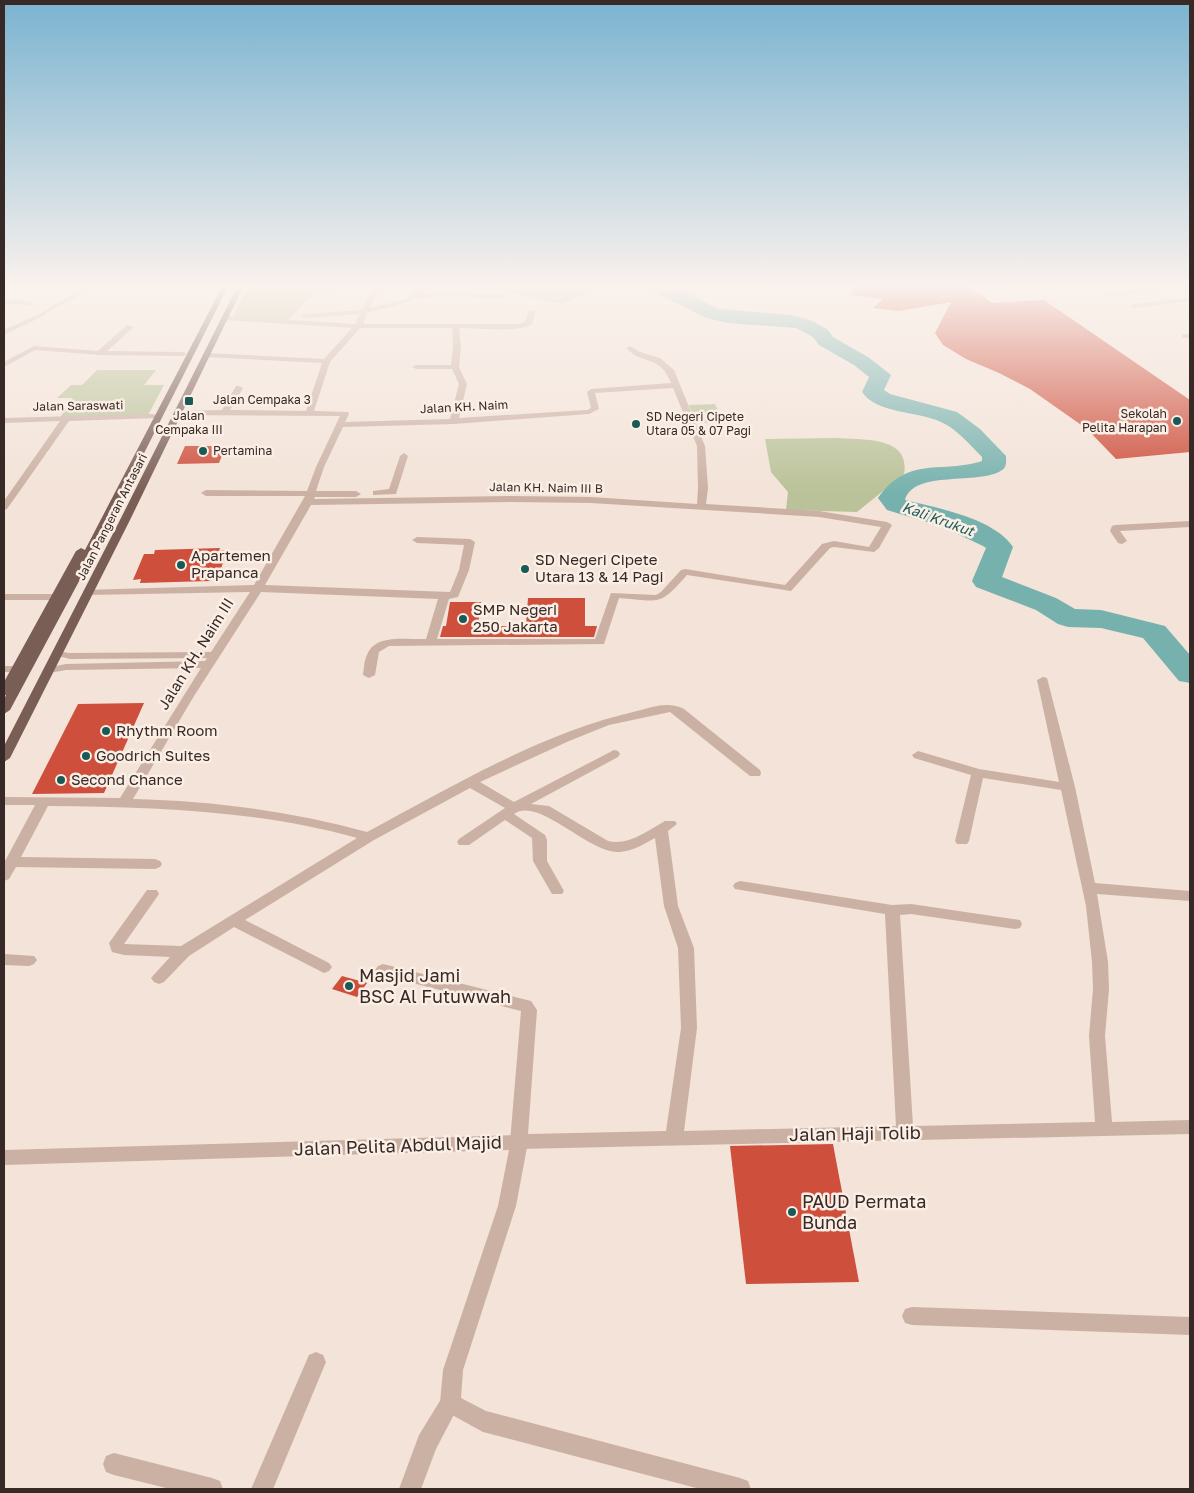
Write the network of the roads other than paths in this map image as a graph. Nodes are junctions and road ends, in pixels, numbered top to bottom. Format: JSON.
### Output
{"nodes":[{"id":1,"x":183,"y":354,"type":"edge"},
{"id":2,"x":22,"y":355,"type":"edge"},
{"id":3,"x":190,"y":355,"type":"edge"},
{"id":4,"x":201,"y":355,"type":"edge"},
{"id":5,"x":206,"y":355,"type":"joint"},
{"id":6,"x":331,"y":355,"type":"edge"},
{"id":7,"x":456,"y":355,"type":"edge"},
{"id":8,"x":639,"y":355,"type":"edge"},
{"id":9,"x":326,"y":361,"type":"junction"},
{"id":10,"x":4,"y":365,"type":"edge"},
{"id":11,"x":416,"y":367,"type":"dead end"},
{"id":12,"x":454,"y":367,"type":"junction"},
{"id":13,"x":676,"y":385,"type":"junction"},
{"id":14,"x":239,"y":388,"type":"dead end"},
{"id":15,"x":225,"y":412,"type":"junction"},
{"id":16,"x":310,"y":412,"type":"junction"},
{"id":17,"x":178,"y":413,"type":"junction"},
{"id":18,"x":345,"y":414,"type":"joint"},
{"id":19,"x":153,"y":416,"type":"junction"},
{"id":20,"x":4,"y":420,"type":"edge"},
{"id":21,"x":65,"y":420,"type":"junction"},
{"id":22,"x":454,"y":421,"type":"junction"},
{"id":23,"x":341,"y":425,"type":"junction"},
{"id":24,"x":404,"y":456,"type":"dead end"},
{"id":25,"x":206,"y":493,"type":"dead end"},
{"id":26,"x":309,"y":498,"type":"junction"},
{"id":27,"x":4,"y":506,"type":"edge"},
{"id":28,"x":701,"y":508,"type":"junction"},
{"id":29,"x":1190,"y":524,"type":"edge"},
{"id":30,"x":417,"y":540,"type":"dead end"},
{"id":31,"x":1122,"y":542,"type":"dead end"},
{"id":32,"x":258,"y":588,"type":"junction"},
{"id":33,"x":88,"y":592,"type":"junction"},
{"id":34,"x":444,"y":596,"type":"junction"},
{"id":35,"x":4,"y":597,"type":"edge"},
{"id":36,"x":55,"y":597,"type":"junction"},
{"id":37,"x":431,"y":642,"type":"junction"},
{"id":38,"x":58,"y":653,"type":"junction"},
{"id":39,"x":212,"y":659,"type":"junction"},
{"id":40,"x":10,"y":669,"type":"edge"},
{"id":41,"x":49,"y":670,"type":"junction"},
{"id":42,"x":369,"y":675,"type":"dead end"},
{"id":43,"x":1043,"y":680,"type":"dead end"},
{"id":44,"x":4,"y":692,"type":"edge"},
{"id":45,"x":4,"y":710,"type":"edge"},
{"id":46,"x":4,"y":739,"type":"edge"},
{"id":47,"x":614,"y":754,"type":"dead end"},
{"id":48,"x":918,"y":756,"type":"dead end"},
{"id":49,"x":4,"y":758,"type":"edge"},
{"id":50,"x":755,"y":773,"type":"dead end"},
{"id":51,"x":978,"y":773,"type":"junction"},
{"id":52,"x":470,"y":782,"type":"junction"},
{"id":53,"x":1068,"y":787,"type":"junction"},
{"id":54,"x":4,"y":801,"type":"edge"},
{"id":55,"x":44,"y":801,"type":"junction"},
{"id":56,"x":124,"y":802,"type":"junction"},
{"id":57,"x":510,"y":810,"type":"junction"},
{"id":58,"x":369,"y":837,"type":"junction"},
{"id":59,"x":962,"y":841,"type":"dead end"},
{"id":60,"x":464,"y":842,"type":"dead end"},
{"id":61,"x":12,"y":862,"type":"junction"},
{"id":62,"x":155,"y":864,"type":"dead end"},
{"id":63,"x":4,"y":876,"type":"edge"},
{"id":64,"x":740,"y":886,"type":"dead end"},
{"id":65,"x":1090,"y":888,"type":"junction"},
{"id":66,"x":557,"y":891,"type":"dead end"},
{"id":67,"x":152,"y":894,"type":"dead end"},
{"id":68,"x":1190,"y":896,"type":"edge"},
{"id":69,"x":892,"y":910,"type":"junction"},
{"id":70,"x":235,"y":921,"type":"junction"},
{"id":71,"x":1015,"y":924,"type":"dead end"},
{"id":72,"x":184,"y":952,"type":"junction"},
{"id":73,"x":4,"y":960,"type":"edge"},
{"id":74,"x":29,"y":960,"type":"dead end"},
{"id":75,"x":324,"y":967,"type":"dead end"},
{"id":76,"x":383,"y":970,"type":"dead end"},
{"id":77,"x":159,"y":978,"type":"dead end"},
{"id":78,"x":1190,"y":1127,"type":"edge"},
{"id":79,"x":1104,"y":1128,"type":"junction"},
{"id":80,"x":905,"y":1134,"type":"junction"},
{"id":81,"x":674,"y":1140,"type":"junction"},
{"id":82,"x":519,"y":1142,"type":"junction"},
{"id":83,"x":4,"y":1158,"type":"edge"},
{"id":84,"x":912,"y":1316,"type":"dead end"},
{"id":85,"x":1190,"y":1326,"type":"edge"},
{"id":86,"x":316,"y":1362,"type":"dead end"},
{"id":87,"x":450,"y":1403,"type":"junction"},
{"id":88,"x":114,"y":1464,"type":"dead end"},
{"id":89,"x":212,"y":1489,"type":"edge"},
{"id":90,"x":262,"y":1489,"type":"edge"},
{"id":91,"x":410,"y":1489,"type":"edge"},
{"id":92,"x":740,"y":1489,"type":"edge"}],
"edges":[{"from":1,"to":19,"type":"main road","name":"Jalan Pangeran Antasari"},
{"from":2,"to":10,"type":"street"},
{"from":3,"to":45,"type":"main road"},
{"from":4,"to":46,"type":"main road"},
{"from":5,"to":9,"type":"street"},
{"from":5,"to":17,"type":"main road","name":"Jalan Pangeran Antasari"},
{"from":6,"to":9,"type":"street"},
{"from":7,"to":12,"type":"street"},
{"from":8,"to":13,"type":"street"},
{"from":9,"to":16,"type":"street"},
{"from":11,"to":12,"type":"street"},
{"from":12,"to":22,"type":"street"},
{"from":13,"to":22,"type":"street","name":"Jalan KH. Naim"},
{"from":13,"to":28,"type":"street"},
{"from":14,"to":15,"type":"street"},
{"from":15,"to":16,"type":"street","name":"Jalan Cempaka 3"},
{"from":15,"to":17,"type":"street","name":"Jalan Cempaka 3"},
{"from":16,"to":18,"type":"street","name":"Jalan Cempaka 3"},
{"from":17,"to":33,"type":"main road","name":"Jalan Pangeran Antasari"},
{"from":18,"to":23,"type":"street","name":"Jalan KH. Naim III"},
{"from":19,"to":21,"type":"street","name":"Jalan Saraswati"},
{"from":19,"to":36,"type":"main road","name":"Jalan Pangeran Antasari"},
{"from":20,"to":21,"type":"street","name":"Jalan Saraswati"},
{"from":21,"to":27,"type":"street"},
{"from":22,"to":23,"type":"street","name":"Jalan KH. Naim"},
{"from":23,"to":26,"type":"street","name":"Jalan KH. Naim III"},
{"from":24,"to":26,"type":"street"},
{"from":25,"to":26,"type":"street"},
{"from":26,"to":28,"type":"street","name":"Jalan KH. Naim III B"},
{"from":26,"to":32,"type":"street","name":"Jalan KH. Naim III"},
{"from":28,"to":37,"type":"street","name":"Jalan KH. Naim III B"},
{"from":29,"to":31,"type":"street"},
{"from":30,"to":34,"type":"street"},
{"from":32,"to":33,"type":"street"},
{"from":32,"to":34,"type":"street"},
{"from":32,"to":39,"type":"street","name":"Jalan KH. Naim III"},
{"from":33,"to":38,"type":"main road","name":"Jalan Pangeran Antasari"},
{"from":34,"to":37,"type":"street"},
{"from":35,"to":36,"type":"street"},
{"from":36,"to":40,"type":"main road","name":"Jalan Pangeran Antasari"},
{"from":37,"to":42,"type":"street"},
{"from":38,"to":39,"type":"street"},
{"from":38,"to":41,"type":"main road","name":"Jalan Pangeran Antasari"},
{"from":39,"to":41,"type":"street"},
{"from":39,"to":56,"type":"street","name":"Jalan KH. Naim III"},
{"from":40,"to":44,"type":"main road","name":"Jalan Pangeran Antasari"},
{"from":41,"to":49,"type":"main road","name":"Jalan Pangeran Antasari"},
{"from":43,"to":53,"type":"street"},
{"from":47,"to":57,"type":"street"},
{"from":48,"to":51,"type":"street"},
{"from":50,"to":52,"type":"street"},
{"from":51,"to":53,"type":"street"},
{"from":51,"to":59,"type":"street"},
{"from":52,"to":57,"type":"street"},
{"from":52,"to":58,"type":"street"},
{"from":53,"to":65,"type":"street"},
{"from":54,"to":55,"type":"street"},
{"from":55,"to":56,"type":"street"},
{"from":55,"to":61,"type":"street"},
{"from":56,"to":58,"type":"street"},
{"from":57,"to":60,"type":"street"},
{"from":57,"to":66,"type":"street"},
{"from":57,"to":81,"type":"street"},
{"from":58,"to":70,"type":"street"},
{"from":61,"to":62,"type":"street"},
{"from":61,"to":63,"type":"street"},
{"from":64,"to":69,"type":"street"},
{"from":65,"to":68,"type":"street"},
{"from":65,"to":79,"type":"street"},
{"from":67,"to":72,"type":"street"},
{"from":69,"to":71,"type":"street"},
{"from":69,"to":80,"type":"street"},
{"from":70,"to":72,"type":"street"},
{"from":70,"to":75,"type":"street"},
{"from":72,"to":77,"type":"street"},
{"from":73,"to":74,"type":"street"},
{"from":76,"to":82,"type":"street"},
{"from":78,"to":79,"type":"street","name":"Jalan Haji Tolib"},
{"from":79,"to":80,"type":"street","name":"Jalan Haji Tolib"},
{"from":80,"to":81,"type":"street","name":"Jalan Haji Tolib"},
{"from":81,"to":82,"type":"street","name":"Jalan Haji Tolib"},
{"from":82,"to":83,"type":"street","name":"Jalan Pelita Abdul Majid"},
{"from":82,"to":87,"type":"street","name":"Jalan Pelita Abdul Majid"},
{"from":84,"to":85,"type":"street"},
{"from":86,"to":90,"type":"street"},
{"from":87,"to":91,"type":"street"},
{"from":87,"to":92,"type":"street"},
{"from":88,"to":89,"type":"street"}]}
